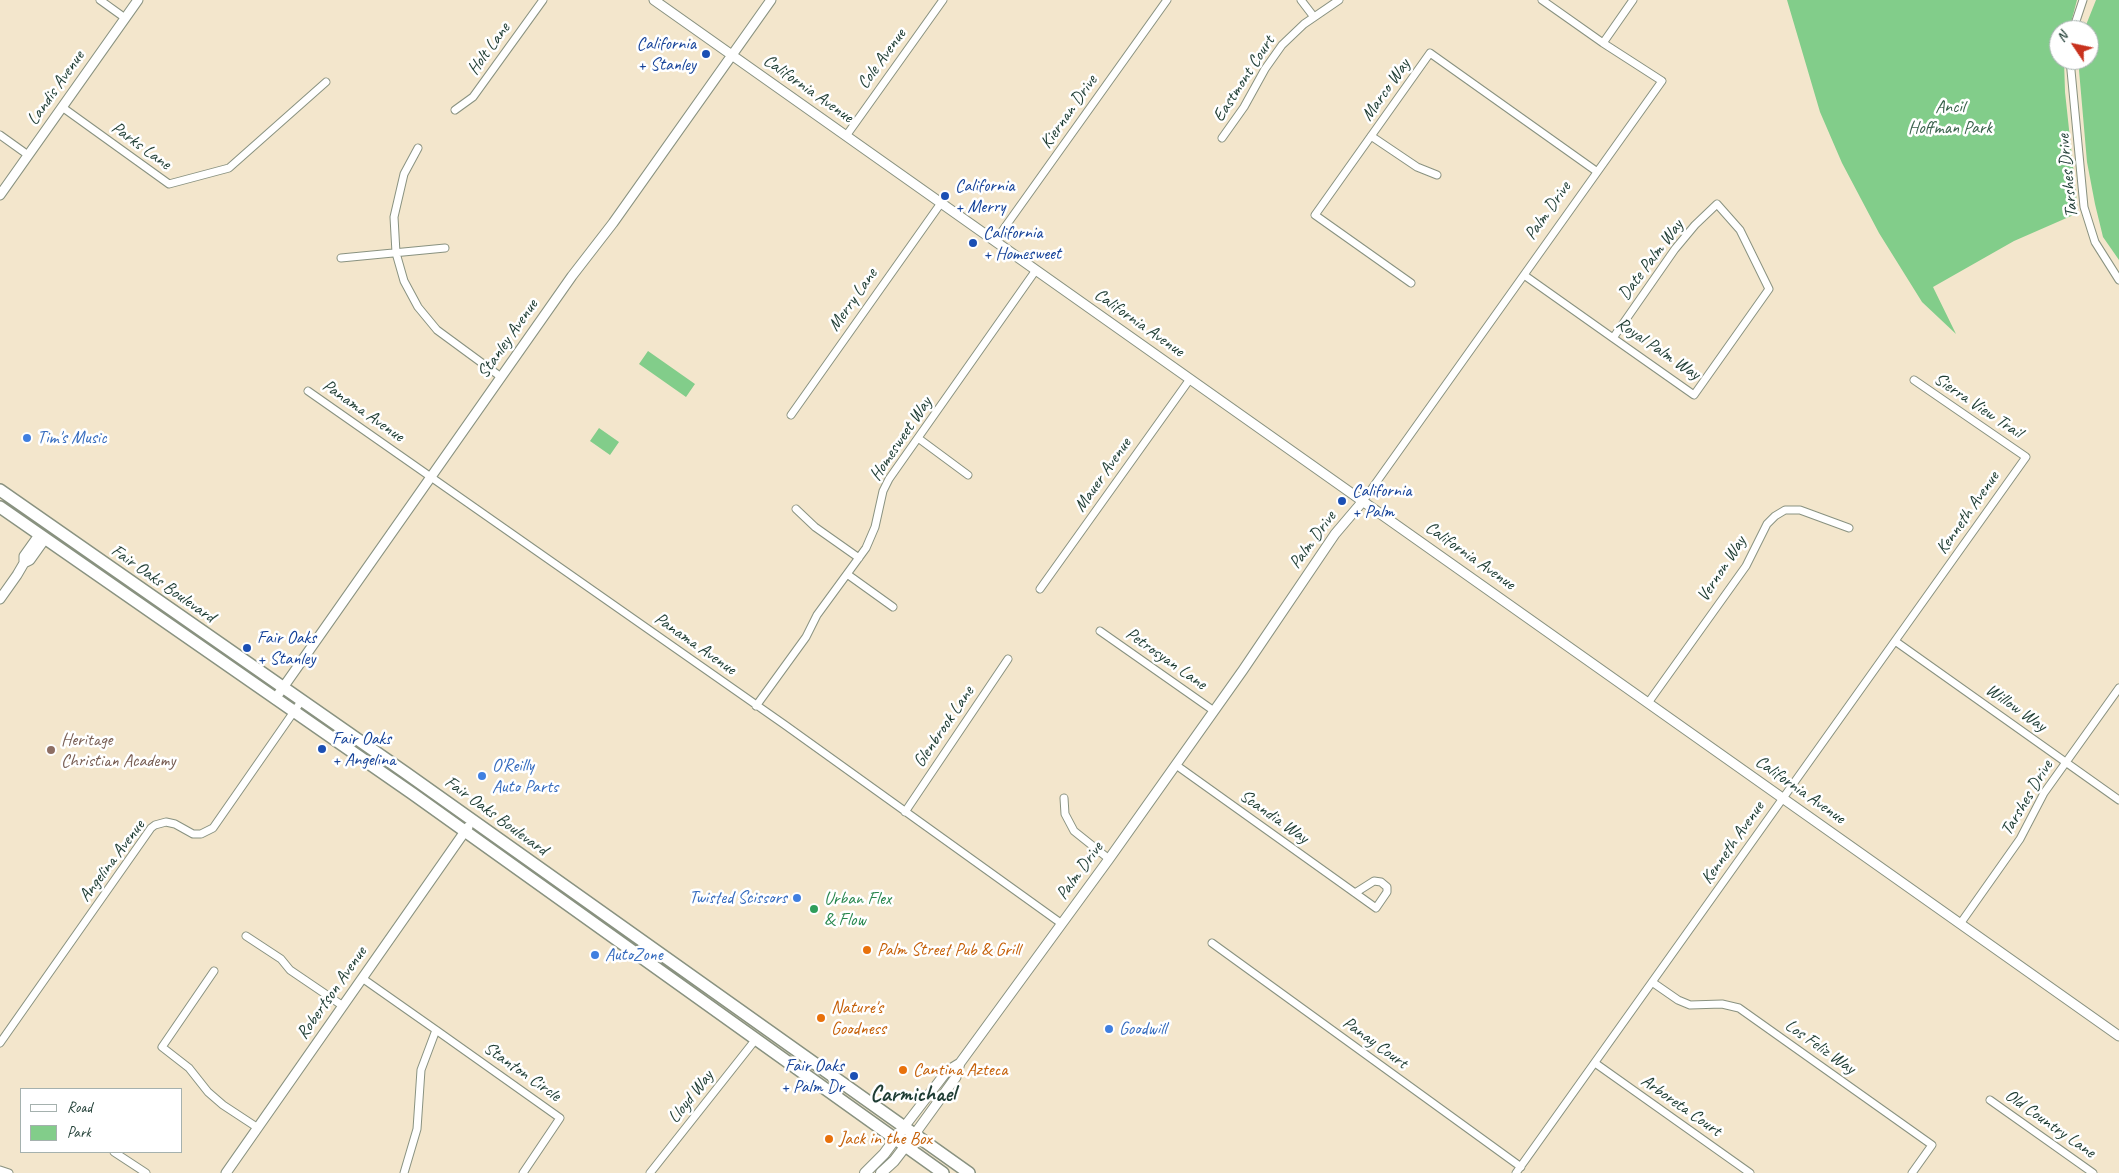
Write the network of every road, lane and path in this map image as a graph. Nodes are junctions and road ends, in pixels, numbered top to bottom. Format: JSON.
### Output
{"nodes":[{"id":1,"x":100,"y":0,"type":"edge"},
{"id":2,"x":138,"y":0,"type":"edge"},
{"id":3,"x":543,"y":0,"type":"edge"},
{"id":4,"x":654,"y":0,"type":"edge"},
{"id":5,"x":772,"y":0,"type":"edge"},
{"id":6,"x":943,"y":0,"type":"edge"},
{"id":7,"x":1167,"y":0,"type":"edge"},
{"id":8,"x":1301,"y":0,"type":"edge"},
{"id":9,"x":1339,"y":0,"type":"edge"},
{"id":10,"x":1542,"y":0,"type":"edge"},
{"id":11,"x":1633,"y":0,"type":"edge"},
{"id":12,"x":2083,"y":0,"type":"edge"},
{"id":13,"x":1314,"y":17,"type":"junction"},
{"id":14,"x":125,"y":18,"type":"junction"},
{"id":15,"x":2076,"y":20,"type":"edge"},
{"id":16,"x":1603,"y":43,"type":"junction"},
{"id":17,"x":732,"y":56,"type":"junction"},
{"id":18,"x":2071,"y":70,"type":"edge"},
{"id":19,"x":326,"y":82,"type":"dead end"},
{"id":20,"x":62,"y":107,"type":"junction"},
{"id":21,"x":455,"y":110,"type":"dead end"},
{"id":22,"x":0,"y":135,"type":"edge"},
{"id":23,"x":846,"y":136,"type":"junction"},
{"id":24,"x":1371,"y":136,"type":"junction"},
{"id":25,"x":1222,"y":138,"type":"dead end"},
{"id":26,"x":418,"y":148,"type":"dead end"},
{"id":27,"x":28,"y":155,"type":"junction"},
{"id":28,"x":1596,"y":171,"type":"junction"},
{"id":29,"x":1437,"y":175,"type":"dead end"},
{"id":30,"x":0,"y":195,"type":"edge"},
{"id":31,"x":941,"y":203,"type":"junction"},
{"id":32,"x":996,"y":242,"type":"junction"},
{"id":33,"x":444,"y":248,"type":"dead end"},
{"id":34,"x":396,"y":253,"type":"junction"},
{"id":35,"x":341,"y":258,"type":"dead end"},
{"id":36,"x":1036,"y":270,"type":"junction"},
{"id":37,"x":1524,"y":275,"type":"junction"},
{"id":38,"x":2119,"y":280,"type":"edge"},
{"id":39,"x":1411,"y":283,"type":"dead end"},
{"id":40,"x":1769,"y":289,"type":"joint"},
{"id":41,"x":1613,"y":338,"type":"junction"},
{"id":42,"x":501,"y":377,"type":"junction"},
{"id":43,"x":1190,"y":379,"type":"junction"},
{"id":44,"x":1914,"y":380,"type":"dead end"},
{"id":45,"x":308,"y":390,"type":"dead end"},
{"id":46,"x":791,"y":415,"type":"dead end"},
{"id":47,"x":918,"y":438,"type":"junction"},
{"id":48,"x":2026,"y":457,"type":"joint"},
{"id":49,"x":968,"y":475,"type":"dead end"},
{"id":50,"x":431,"y":476,"type":"junction"},
{"id":51,"x":0,"y":490,"type":"edge"},
{"id":52,"x":1363,"y":501,"type":"junction"},
{"id":53,"x":0,"y":506,"type":"edge"},
{"id":54,"x":796,"y":509,"type":"dead end"},
{"id":55,"x":1849,"y":528,"type":"dead end"},
{"id":56,"x":42,"y":537,"type":"junction"},
{"id":57,"x":859,"y":558,"type":"junction"},
{"id":58,"x":847,"y":574,"type":"junction"},
{"id":59,"x":133,"y":584,"type":"junction"},
{"id":60,"x":1040,"y":589,"type":"dead end"},
{"id":61,"x":0,"y":600,"type":"edge"},
{"id":62,"x":893,"y":607,"type":"dead end"},
{"id":63,"x":1100,"y":631,"type":"dead end"},
{"id":64,"x":1895,"y":641,"type":"junction"},
{"id":65,"x":1008,"y":659,"type":"dead end"},
{"id":66,"x":283,"y":687,"type":"junction"},
{"id":67,"x":2119,"y":688,"type":"edge"},
{"id":68,"x":275,"y":699,"type":"junction"},
{"id":69,"x":302,"y":700,"type":"junction"},
{"id":70,"x":1648,"y":702,"type":"junction"},
{"id":71,"x":756,"y":706,"type":"junction"},
{"id":72,"x":1214,"y":711,"type":"junction"},
{"id":73,"x":294,"y":712,"type":"junction"},
{"id":74,"x":2066,"y":762,"type":"junction"},
{"id":75,"x":1176,"y":765,"type":"junction"},
{"id":76,"x":1064,"y":798,"type":"dead end"},
{"id":77,"x":1783,"y":798,"type":"junction"},
{"id":78,"x":2119,"y":800,"type":"edge"},
{"id":79,"x":904,"y":812,"type":"junction"},
{"id":80,"x":473,"y":820,"type":"junction"},
{"id":81,"x":466,"y":831,"type":"junction"},
{"id":82,"x":1109,"y":859,"type":"junction"},
{"id":83,"x":1356,"y":893,"type":"junction"},
{"id":84,"x":1062,"y":924,"type":"junction"},
{"id":85,"x":1960,"y":924,"type":"junction"},
{"id":86,"x":246,"y":936,"type":"dead end"},
{"id":87,"x":1212,"y":944,"type":"dead end"},
{"id":88,"x":214,"y":972,"type":"dead end"},
{"id":89,"x":362,"y":978,"type":"junction"},
{"id":90,"x":1652,"y":982,"type":"junction"},
{"id":91,"x":684,"y":986,"type":"junction"},
{"id":92,"x":343,"y":1006,"type":"junction"},
{"id":93,"x":436,"y":1030,"type":"junction"},
{"id":94,"x":776,"y":1036,"type":"junction"},
{"id":95,"x":2119,"y":1036,"type":"edge"},
{"id":96,"x":756,"y":1038,"type":"junction"},
{"id":97,"x":0,"y":1043,"type":"edge"},
{"id":98,"x":960,"y":1063,"type":"junction"},
{"id":99,"x":1595,"y":1063,"type":"junction"},
{"id":100,"x":1990,"y":1100,"type":"dead end"},
{"id":101,"x":904,"y":1127,"type":"junction"},
{"id":102,"x":258,"y":1128,"type":"junction"},
{"id":103,"x":914,"y":1135,"type":"junction"},
{"id":104,"x":895,"y":1138,"type":"junction"},
{"id":105,"x":906,"y":1146,"type":"junction"},
{"id":106,"x":116,"y":1153,"type":"edge"},
{"id":107,"x":0,"y":1170,"type":"edge"},
{"id":108,"x":1519,"y":1170,"type":"edge"},
{"id":109,"x":9,"y":1173,"type":"edge"},
{"id":110,"x":146,"y":1173,"type":"edge"},
{"id":111,"x":226,"y":1173,"type":"edge"},
{"id":112,"x":404,"y":1173,"type":"edge"},
{"id":113,"x":522,"y":1173,"type":"edge"},
{"id":114,"x":650,"y":1173,"type":"edge"},
{"id":115,"x":865,"y":1173,"type":"edge"},
{"id":116,"x":881,"y":1173,"type":"edge"},
{"id":117,"x":943,"y":1173,"type":"edge"},
{"id":118,"x":969,"y":1173,"type":"edge"},
{"id":119,"x":1750,"y":1173,"type":"edge"},
{"id":120,"x":1912,"y":1173,"type":"edge"},
{"id":121,"x":2093,"y":1173,"type":"edge"}],
"edges":[{"from":1,"to":14,"type":"street"},
{"from":2,"to":14,"type":"street","name":"Landis Avenue"},
{"from":3,"to":21,"type":"street","name":"Holt Lane"},
{"from":4,"to":17,"type":"street","name":"California Avenue"},
{"from":5,"to":17,"type":"street","name":"Stanley Avenue"},
{"from":6,"to":23,"type":"street","name":"Cole Avenue"},
{"from":7,"to":32,"type":"street","name":"Kiernan Drive"},
{"from":8,"to":13,"type":"street"},
{"from":9,"to":13,"type":"street","name":"Eastmont Court"},
{"from":10,"to":16,"type":"street","name":"Palm Drive"},
{"from":11,"to":16,"type":"street"},
{"from":12,"to":15,"type":"street"},
{"from":13,"to":25,"type":"street","name":"Eastmont Court"},
{"from":14,"to":20,"type":"street","name":"Landis Avenue"},
{"from":16,"to":28,"type":"street","name":"Palm Drive"},
{"from":17,"to":23,"type":"street","name":"California Avenue"},
{"from":17,"to":42,"type":"street","name":"Stanley Avenue"},
{"from":18,"to":38,"type":"street","name":"Tarshes Drive"},
{"from":19,"to":20,"type":"street","name":"Parks Lane"},
{"from":20,"to":27,"type":"street","name":"Landis Avenue"},
{"from":22,"to":27,"type":"street"},
{"from":23,"to":31,"type":"street","name":"California Avenue"},
{"from":24,"to":28,"type":"street","name":"Marco Way"},
{"from":24,"to":29,"type":"street"},
{"from":24,"to":39,"type":"street","name":"Marco Way"},
{"from":26,"to":34,"type":"street"},
{"from":27,"to":30,"type":"street","name":"Landis Avenue"},
{"from":28,"to":37,"type":"street","name":"Palm Drive"},
{"from":31,"to":32,"type":"street","name":"California Avenue"},
{"from":31,"to":46,"type":"street","name":"Merry Lane"},
{"from":32,"to":36,"type":"street","name":"California Avenue"},
{"from":33,"to":34,"type":"street"},
{"from":34,"to":35,"type":"street"},
{"from":34,"to":42,"type":"street"},
{"from":36,"to":43,"type":"street","name":"California Avenue"},
{"from":36,"to":47,"type":"street","name":"Homesweet Way"},
{"from":37,"to":41,"type":"street","name":"Royal Palm Way"},
{"from":37,"to":52,"type":"street","name":"Palm Drive"},
{"from":40,"to":41,"type":"street","name":"Royal Palm Way"},
{"from":40,"to":41,"type":"street","name":"Date Palm Way"},
{"from":42,"to":50,"type":"street","name":"Stanley Avenue"},
{"from":43,"to":52,"type":"street","name":"California Avenue"},
{"from":43,"to":60,"type":"street","name":"Mauer Avenue"},
{"from":44,"to":48,"type":"street","name":"Sierra View Trail"},
{"from":45,"to":50,"type":"street","name":"Panama Avenue"},
{"from":47,"to":49,"type":"street"},
{"from":47,"to":57,"type":"street","name":"Homesweet Way"},
{"from":48,"to":64,"type":"street","name":"Kenneth Avenue"},
{"from":50,"to":66,"type":"street","name":"Stanley Avenue"},
{"from":50,"to":71,"type":"street","name":"Panama Avenue"},
{"from":51,"to":59,"type":"main road","name":"Fair Oaks Boulevard"},
{"from":52,"to":70,"type":"street","name":"California Avenue"},
{"from":52,"to":72,"type":"street","name":"Palm Drive"},
{"from":53,"to":56,"type":"main road","name":"Fair Oaks Boulevard"},
{"from":54,"to":57,"type":"street"},
{"from":55,"to":70,"type":"street","name":"Vernon Way"},
{"from":56,"to":59,"type":"main road"},
{"from":56,"to":61,"type":"street"},
{"from":56,"to":68,"type":"main road","name":"Fair Oaks Boulevard"},
{"from":57,"to":58,"type":"street","name":"Homesweet Way"},
{"from":58,"to":62,"type":"street"},
{"from":58,"to":71,"type":"street","name":"Homesweet Way"},
{"from":59,"to":66,"type":"main road","name":"Fair Oaks Boulevard"},
{"from":63,"to":72,"type":"street","name":"Petrosyan Lane"},
{"from":64,"to":74,"type":"street","name":"Willow Way"},
{"from":64,"to":77,"type":"street","name":"Kenneth Avenue"},
{"from":65,"to":79,"type":"street","name":"Glenbrook Lane"},
{"from":66,"to":68,"type":"street","name":"Stanley Avenue"},
{"from":66,"to":69,"type":"main road","name":"Fair Oaks Boulevard"},
{"from":67,"to":74,"type":"street","name":"Tarshes Drive"},
{"from":68,"to":73,"type":"main road","name":"Fair Oaks Boulevard"},
{"from":69,"to":73,"type":"street","name":"Angelina Avenue"},
{"from":69,"to":80,"type":"main road","name":"Fair Oaks Boulevard"},
{"from":70,"to":77,"type":"street","name":"California Avenue"},
{"from":71,"to":79,"type":"street","name":"Panama Avenue"},
{"from":72,"to":75,"type":"street","name":"Palm Drive"},
{"from":73,"to":81,"type":"main road","name":"Fair Oaks Boulevard"},
{"from":73,"to":97,"type":"street","name":"Angelina Avenue"},
{"from":74,"to":78,"type":"street","name":"Willow Way"},
{"from":74,"to":85,"type":"street","name":"Tarshes Drive"},
{"from":75,"to":82,"type":"street","name":"Palm Drive"},
{"from":75,"to":83,"type":"street","name":"Scandia Way"},
{"from":76,"to":82,"type":"street"},
{"from":77,"to":85,"type":"street","name":"California Avenue"},
{"from":77,"to":90,"type":"street","name":"Kenneth Avenue"},
{"from":79,"to":84,"type":"street","name":"Panama Avenue"},
{"from":80,"to":81,"type":"street","name":"Robertson Avenue"},
{"from":80,"to":94,"type":"main road","name":"Fair Oaks Boulevard"},
{"from":81,"to":89,"type":"street","name":"Robertson Avenue"},
{"from":81,"to":91,"type":"main road","name":"Fair Oaks Boulevard"},
{"from":82,"to":84,"type":"street","name":"Palm Drive"},
{"from":83,"to":83,"type":"street","name":"Scandia Way"},
{"from":84,"to":98,"type":"street","name":"Palm Drive"},
{"from":85,"to":95,"type":"street","name":"California Avenue"},
{"from":86,"to":92,"type":"street"},
{"from":87,"to":108,"type":"street","name":"Panay Court"},
{"from":88,"to":102,"type":"street"},
{"from":89,"to":92,"type":"street","name":"Robertson Avenue"},
{"from":89,"to":93,"type":"street","name":"Stanton Circle"},
{"from":90,"to":99,"type":"street","name":"Kenneth Avenue"},
{"from":90,"to":120,"type":"street","name":"Los Feliz Way"},
{"from":91,"to":94,"type":"main road"},
{"from":91,"to":96,"type":"main road","name":"Fair Oaks Boulevard"},
{"from":92,"to":102,"type":"street","name":"Robertson Avenue"},
{"from":93,"to":112,"type":"street"},
{"from":93,"to":113,"type":"street","name":"Stanton Circle"},
{"from":94,"to":101,"type":"main road","name":"Fair Oaks Boulevard"},
{"from":96,"to":104,"type":"main road","name":"Fair Oaks Boulevard"},
{"from":96,"to":114,"type":"street","name":"Lloyd Way"},
{"from":98,"to":101,"type":"street","name":"Palm Drive"},
{"from":98,"to":103,"type":"street","name":"Palm Drive"},
{"from":99,"to":108,"type":"street","name":"Kenneth Avenue"},
{"from":99,"to":119,"type":"street","name":"Arboreta Court"},
{"from":100,"to":121,"type":"street","name":"Old Country Lane"},
{"from":101,"to":103,"type":"main road","name":"Fair Oaks Boulevard"},
{"from":101,"to":104,"type":"main road","name":"Palm Drive"},
{"from":102,"to":111,"type":"street","name":"Robertson Avenue"},
{"from":103,"to":105,"type":"main road"},
{"from":103,"to":118,"type":"main road","name":"Fair Oaks Boulevard"},
{"from":104,"to":105,"type":"main road","name":"Fair Oaks Boulevard"},
{"from":104,"to":115,"type":"main road","name":"Palm Drive"},
{"from":105,"to":116,"type":"main road"},
{"from":105,"to":117,"type":"main road","name":"Fair Oaks Boulevard"},
{"from":106,"to":110,"type":"street"},
{"from":107,"to":109,"type":"street"}]}
